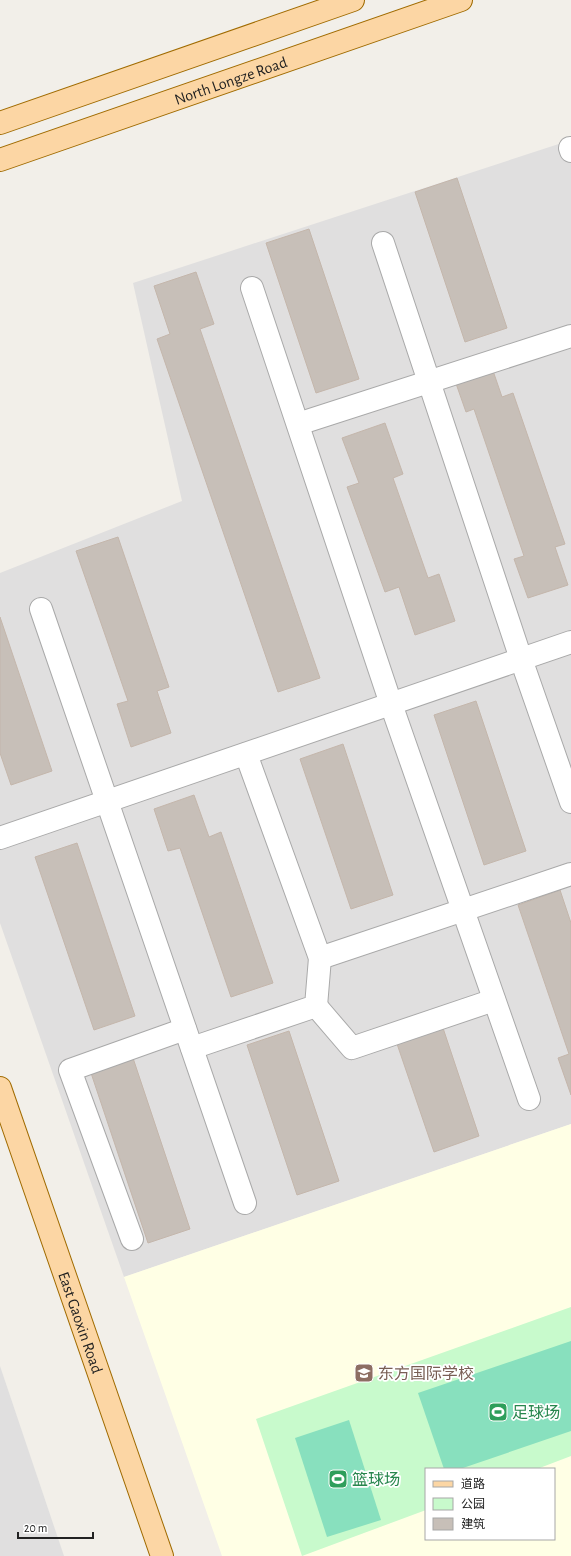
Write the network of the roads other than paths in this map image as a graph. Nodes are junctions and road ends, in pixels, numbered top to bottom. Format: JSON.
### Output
{"nodes":[{"id":1,"x":353,"y":0,"type":"edge"},
{"id":2,"x":461,"y":0,"type":"edge"},
{"id":3,"x":0,"y":123,"type":"edge"},
{"id":4,"x":0,"y":160,"type":"edge"},
{"id":5,"x":382,"y":243,"type":"dead end"},
{"id":6,"x":252,"y":288,"type":"dead end"},
{"id":7,"x":571,"y":336,"type":"edge"},
{"id":8,"x":429,"y":382,"type":"junction"},
{"id":9,"x":298,"y":424,"type":"junction"},
{"id":10,"x":41,"y":609,"type":"dead end"},
{"id":11,"x":571,"y":642,"type":"edge"},
{"id":12,"x":521,"y":660,"type":"junction"},
{"id":13,"x":391,"y":704,"type":"junction"},
{"id":14,"x":246,"y":754,"type":"junction"},
{"id":15,"x":107,"y":801,"type":"junction"},
{"id":16,"x":571,"y":802,"type":"edge"},
{"id":17,"x":0,"y":838,"type":"edge"},
{"id":18,"x":571,"y":874,"type":"edge"},
{"id":19,"x":463,"y":910,"type":"junction"},
{"id":20,"x":320,"y":958,"type":"junction"},
{"id":21,"x":494,"y":1000,"type":"junction"},
{"id":22,"x":316,"y":1006,"type":"junction"},
{"id":23,"x":189,"y":1038,"type":"junction"},
{"id":24,"x":0,"y":1088,"type":"edge"},
{"id":25,"x":529,"y":1099,"type":"dead end"},
{"id":26,"x":245,"y":1203,"type":"dead end"},
{"id":27,"x":132,"y":1239,"type":"dead end"},
{"id":28,"x":162,"y":1556,"type":"edge"}],
"edges":[{"from":1,"to":3,"type":"main road"},
{"from":2,"to":4,"type":"main road","name":"North Longze Road"},
{"from":5,"to":8,"type":"street"},
{"from":6,"to":9,"type":"street"},
{"from":7,"to":8,"type":"street"},
{"from":8,"to":9,"type":"street"},
{"from":8,"to":12,"type":"street"},
{"from":9,"to":13,"type":"street"},
{"from":10,"to":15,"type":"street"},
{"from":11,"to":12,"type":"street"},
{"from":12,"to":13,"type":"street"},
{"from":12,"to":16,"type":"street"},
{"from":13,"to":14,"type":"street"},
{"from":13,"to":19,"type":"street"},
{"from":14,"to":15,"type":"street"},
{"from":14,"to":20,"type":"street"},
{"from":15,"to":17,"type":"street"},
{"from":15,"to":23,"type":"street"},
{"from":18,"to":19,"type":"street"},
{"from":19,"to":20,"type":"street"},
{"from":19,"to":21,"type":"street"},
{"from":20,"to":22,"type":"street"},
{"from":21,"to":22,"type":"street"},
{"from":21,"to":25,"type":"street"},
{"from":22,"to":23,"type":"street"},
{"from":23,"to":26,"type":"street"},
{"from":23,"to":27,"type":"street"},
{"from":24,"to":28,"type":"main road","name":"East Gaoxin Road"}]}
